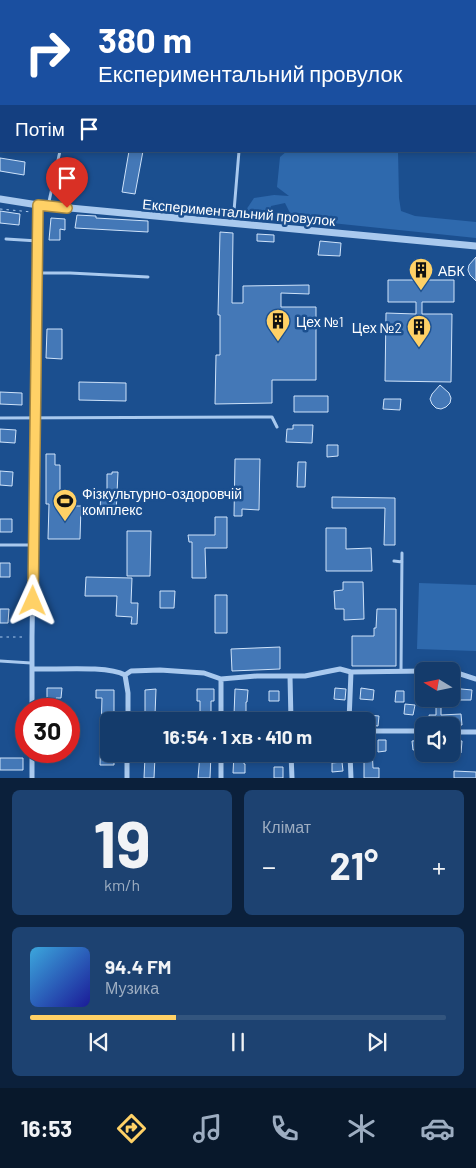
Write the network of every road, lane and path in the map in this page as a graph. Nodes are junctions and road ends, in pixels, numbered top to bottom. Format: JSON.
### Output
{"nodes":[{"id":1,"x":60,"y":152,"type":"edge"},
{"id":2,"x":239,"y":152,"type":"edge"},
{"id":3,"x":0,"y":199,"type":"edge"},
{"id":4,"x":48,"y":206,"type":"junction"},
{"id":5,"x":0,"y":209,"type":"edge"},
{"id":6,"x":38,"y":209,"type":"junction"},
{"id":7,"x":233,"y":224,"type":"junction"},
{"id":8,"x":6,"y":239,"type":"dead end"},
{"id":9,"x":38,"y":241,"type":"junction"},
{"id":10,"x":476,"y":246,"type":"edge"},
{"id":11,"x":37,"y":273,"type":"junction"},
{"id":12,"x":148,"y":277,"type":"dead end"},
{"id":13,"x":0,"y":418,"type":"edge"},
{"id":14,"x":36,"y":418,"type":"junction"},
{"id":15,"x":277,"y":427,"type":"dead end"},
{"id":16,"x":0,"y":545,"type":"edge"},
{"id":17,"x":34,"y":545,"type":"junction"},
{"id":18,"x":402,"y":553,"type":"dead end"},
{"id":19,"x":394,"y":561,"type":"dead end"},
{"id":20,"x":402,"y":562,"type":"junction"},
{"id":21,"x":0,"y":637,"type":"edge"},
{"id":22,"x":32,"y":637,"type":"junction"},
{"id":23,"x":0,"y":661,"type":"edge"},
{"id":24,"x":32,"y":666,"type":"junction"},
{"id":25,"x":401,"y":671,"type":"junction"},
{"id":26,"x":415,"y":671,"type":"edge"},
{"id":27,"x":351,"y":672,"type":"junction"},
{"id":28,"x":125,"y":675,"type":"junction"},
{"id":29,"x":460,"y":675,"type":"edge"},
{"id":30,"x":290,"y":676,"type":"junction"},
{"id":31,"x":476,"y":679,"type":"edge"},
{"id":32,"x":221,"y":680,"type":"junction"},
{"id":33,"x":32,"y":698,"type":"edge"},
{"id":34,"x":128,"y":712,"type":"edge"},
{"id":35,"x":221,"y":712,"type":"edge"},
{"id":36,"x":291,"y":712,"type":"edge"},
{"id":37,"x":349,"y":712,"type":"edge"},
{"id":38,"x":375,"y":731,"type":"edge"},
{"id":39,"x":415,"y":731,"type":"edge"},
{"id":40,"x":460,"y":732,"type":"edge"},
{"id":41,"x":476,"y":732,"type":"edge"},
{"id":42,"x":127,"y":762,"type":"edge"},
{"id":43,"x":221,"y":762,"type":"edge"},
{"id":44,"x":291,"y":762,"type":"edge"},
{"id":45,"x":350,"y":762,"type":"edge"},
{"id":46,"x":32,"y":763,"type":"edge"},
{"id":47,"x":32,"y":778,"type":"edge"},
{"id":48,"x":127,"y":778,"type":"edge"},
{"id":49,"x":221,"y":778,"type":"edge"},
{"id":50,"x":292,"y":778,"type":"edge"},
{"id":51,"x":351,"y":778,"type":"edge"}],
"edges":[{"from":1,"to":4,"type":"lane"},
{"from":2,"to":7,"type":"lane"},
{"from":3,"to":6,"type":"street","name":"Експериментальний провулок"},
{"from":4,"to":6,"type":"street","name":"Експериментальний провулок"},
{"from":4,"to":7,"type":"street","name":"Експериментальний провулок"},
{"from":5,"to":6,"type":"path"},
{"from":6,"to":9,"type":"street"},
{"from":7,"to":10,"type":"street","name":"Експериментальний провулок"},
{"from":8,"to":9,"type":"lane"},
{"from":9,"to":11,"type":"street"},
{"from":11,"to":12,"type":"lane"},
{"from":11,"to":14,"type":"street"},
{"from":13,"to":14,"type":"lane"},
{"from":14,"to":15,"type":"lane"},
{"from":14,"to":17,"type":"street"},
{"from":16,"to":17,"type":"lane"},
{"from":17,"to":22,"type":"street"},
{"from":18,"to":20,"type":"lane"},
{"from":19,"to":20,"type":"lane"},
{"from":20,"to":25,"type":"lane"},
{"from":21,"to":22,"type":"path"},
{"from":22,"to":24,"type":"street"},
{"from":23,"to":24,"type":"lane"},
{"from":24,"to":28,"type":"street"},
{"from":24,"to":33,"type":"street"},
{"from":25,"to":26,"type":"street"},
{"from":25,"to":27,"type":"street"},
{"from":27,"to":30,"type":"street"},
{"from":27,"to":37,"type":"street"},
{"from":28,"to":32,"type":"street"},
{"from":28,"to":34,"type":"street"},
{"from":29,"to":31,"type":"street"},
{"from":30,"to":32,"type":"street"},
{"from":30,"to":36,"type":"street"},
{"from":32,"to":35,"type":"street"},
{"from":38,"to":39,"type":"street"},
{"from":40,"to":41,"type":"street"},
{"from":42,"to":48,"type":"street"},
{"from":43,"to":49,"type":"street"},
{"from":44,"to":50,"type":"street"},
{"from":45,"to":51,"type":"street"},
{"from":46,"to":47,"type":"street"}]}
